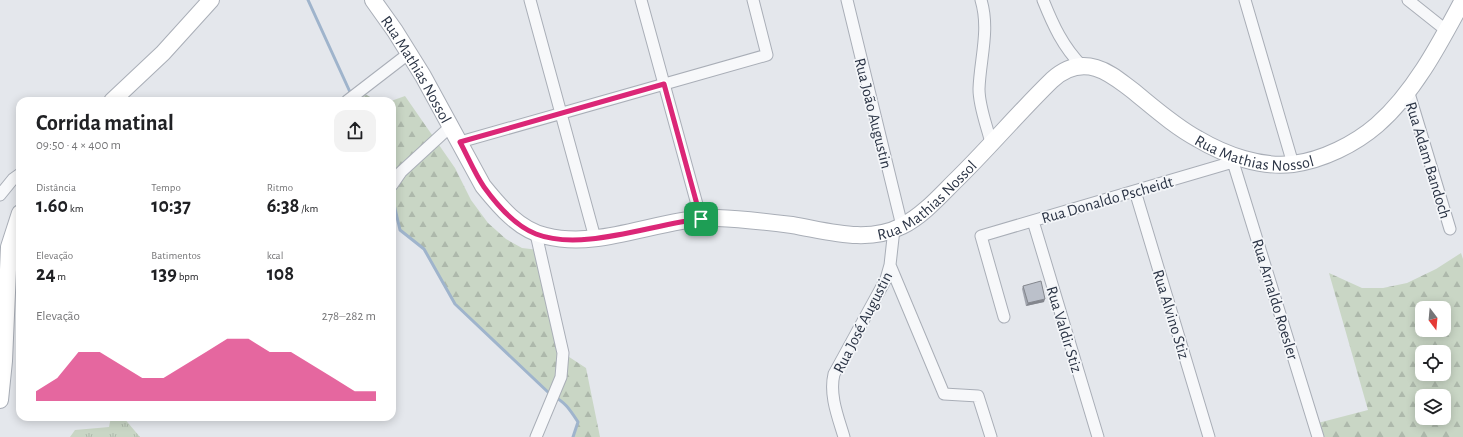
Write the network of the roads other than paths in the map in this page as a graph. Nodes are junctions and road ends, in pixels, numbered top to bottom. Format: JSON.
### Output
{"nodes":[{"id":1,"x":211,"y":0,"type":"edge"},
{"id":2,"x":373,"y":0,"type":"edge"},
{"id":3,"x":530,"y":0,"type":"edge"},
{"id":4,"x":641,"y":0,"type":"edge"},
{"id":5,"x":753,"y":0,"type":"edge"},
{"id":6,"x":847,"y":0,"type":"edge"},
{"id":7,"x":981,"y":0,"type":"edge"},
{"id":8,"x":1043,"y":0,"type":"edge"},
{"id":9,"x":1245,"y":0,"type":"edge"},
{"id":10,"x":1408,"y":0,"type":"edge"},
{"id":11,"x":1463,"y":0,"type":"edge"},
{"id":12,"x":1447,"y":31,"type":"junction"},
{"id":13,"x":408,"y":54,"type":"junction"},
{"id":14,"x":1082,"y":66,"type":"junction"},
{"id":15,"x":664,"y":84,"type":"junction"},
{"id":16,"x":1408,"y":90,"type":"junction"},
{"id":17,"x":116,"y":97,"type":"edge"},
{"id":18,"x":352,"y":97,"type":"edge"},
{"id":19,"x":561,"y":114,"type":"junction"},
{"id":20,"x":451,"y":126,"type":"junction"},
{"id":21,"x":460,"y":142,"type":"junction"},
{"id":22,"x":991,"y":143,"type":"junction"},
{"id":23,"x":1234,"y":158,"type":"junction"},
{"id":24,"x":1293,"y":164,"type":"junction"},
{"id":25,"x":16,"y":177,"type":"edge"},
{"id":26,"x":396,"y":179,"type":"edge"},
{"id":27,"x":1135,"y":191,"type":"junction"},
{"id":28,"x":0,"y":195,"type":"edge"},
{"id":29,"x":701,"y":219,"type":"junction"},
{"id":30,"x":1033,"y":221,"type":"junction"},
{"id":31,"x":16,"y":227,"type":"edge"},
{"id":32,"x":898,"y":228,"type":"junction"},
{"id":33,"x":1450,"y":229,"type":"dead end"},
{"id":34,"x":536,"y":234,"type":"junction"},
{"id":35,"x":595,"y":238,"type":"junction"},
{"id":36,"x":890,"y":265,"type":"junction"},
{"id":37,"x":1004,"y":317,"type":"dead end"},
{"id":38,"x":0,"y":400,"type":"edge"},
{"id":39,"x":536,"y":437,"type":"edge"},
{"id":40,"x":844,"y":437,"type":"edge"},
{"id":41,"x":991,"y":437,"type":"edge"},
{"id":42,"x":1098,"y":437,"type":"edge"},
{"id":43,"x":1208,"y":437,"type":"edge"},
{"id":44,"x":1318,"y":437,"type":"edge"}],
"edges":[{"from":1,"to":17,"type":"street"},
{"from":2,"to":13,"type":"street","name":"Rua Mathias Nossol"},
{"from":3,"to":19,"type":"street"},
{"from":4,"to":15,"type":"street"},
{"from":5,"to":15,"type":"street"},
{"from":6,"to":32,"type":"street","name":"Rua João Augustin"},
{"from":7,"to":22,"type":"street"},
{"from":8,"to":14,"type":"street"},
{"from":9,"to":24,"type":"street"},
{"from":10,"to":12,"type":"street"},
{"from":11,"to":12,"type":"street","name":"Rua Mathias Nossol"},
{"from":12,"to":16,"type":"street","name":"Rua Mathias Nossol"},
{"from":13,"to":18,"type":"street"},
{"from":13,"to":20,"type":"street","name":"Rua Mathias Nossol"},
{"from":14,"to":22,"type":"street","name":"Rua Mathias Nossol"},
{"from":14,"to":23,"type":"street","name":"Rua Mathias Nossol"},
{"from":15,"to":19,"type":"street"},
{"from":15,"to":29,"type":"street"},
{"from":16,"to":24,"type":"street","name":"Rua Mathias Nossol"},
{"from":16,"to":33,"type":"street","name":"Rua Adam Bandoch"},
{"from":19,"to":21,"type":"street"},
{"from":19,"to":35,"type":"street"},
{"from":20,"to":21,"type":"street","name":"Rua Mathias Nossol"},
{"from":20,"to":26,"type":"street"},
{"from":21,"to":34,"type":"street","name":"Rua Mathias Nossol"},
{"from":22,"to":32,"type":"street","name":"Rua Mathias Nossol"},
{"from":23,"to":24,"type":"street","name":"Rua Mathias Nossol"},
{"from":23,"to":27,"type":"street","name":"Rua Donaldo Pscheidt"},
{"from":23,"to":44,"type":"street","name":"Rua Arnaldo Roesler"},
{"from":25,"to":28,"type":"street"},
{"from":27,"to":30,"type":"street","name":"Rua Donaldo Pscheidt"},
{"from":27,"to":43,"type":"street","name":"Rua Alvino Stiz"},
{"from":29,"to":32,"type":"street","name":"Rua Mathias Nossol"},
{"from":29,"to":35,"type":"street","name":"Rua Mathias Nossol"},
{"from":30,"to":37,"type":"street","name":"Rua Donaldo Pscheidt"},
{"from":30,"to":42,"type":"street","name":"Rua Valdir Stiz"},
{"from":31,"to":38,"type":"street"},
{"from":32,"to":36,"type":"street","name":"Rua José Augustin"},
{"from":34,"to":35,"type":"street","name":"Rua Mathias Nossol"},
{"from":34,"to":39,"type":"street"},
{"from":36,"to":40,"type":"street","name":"Rua José Augustin"},
{"from":36,"to":41,"type":"street"}]}
